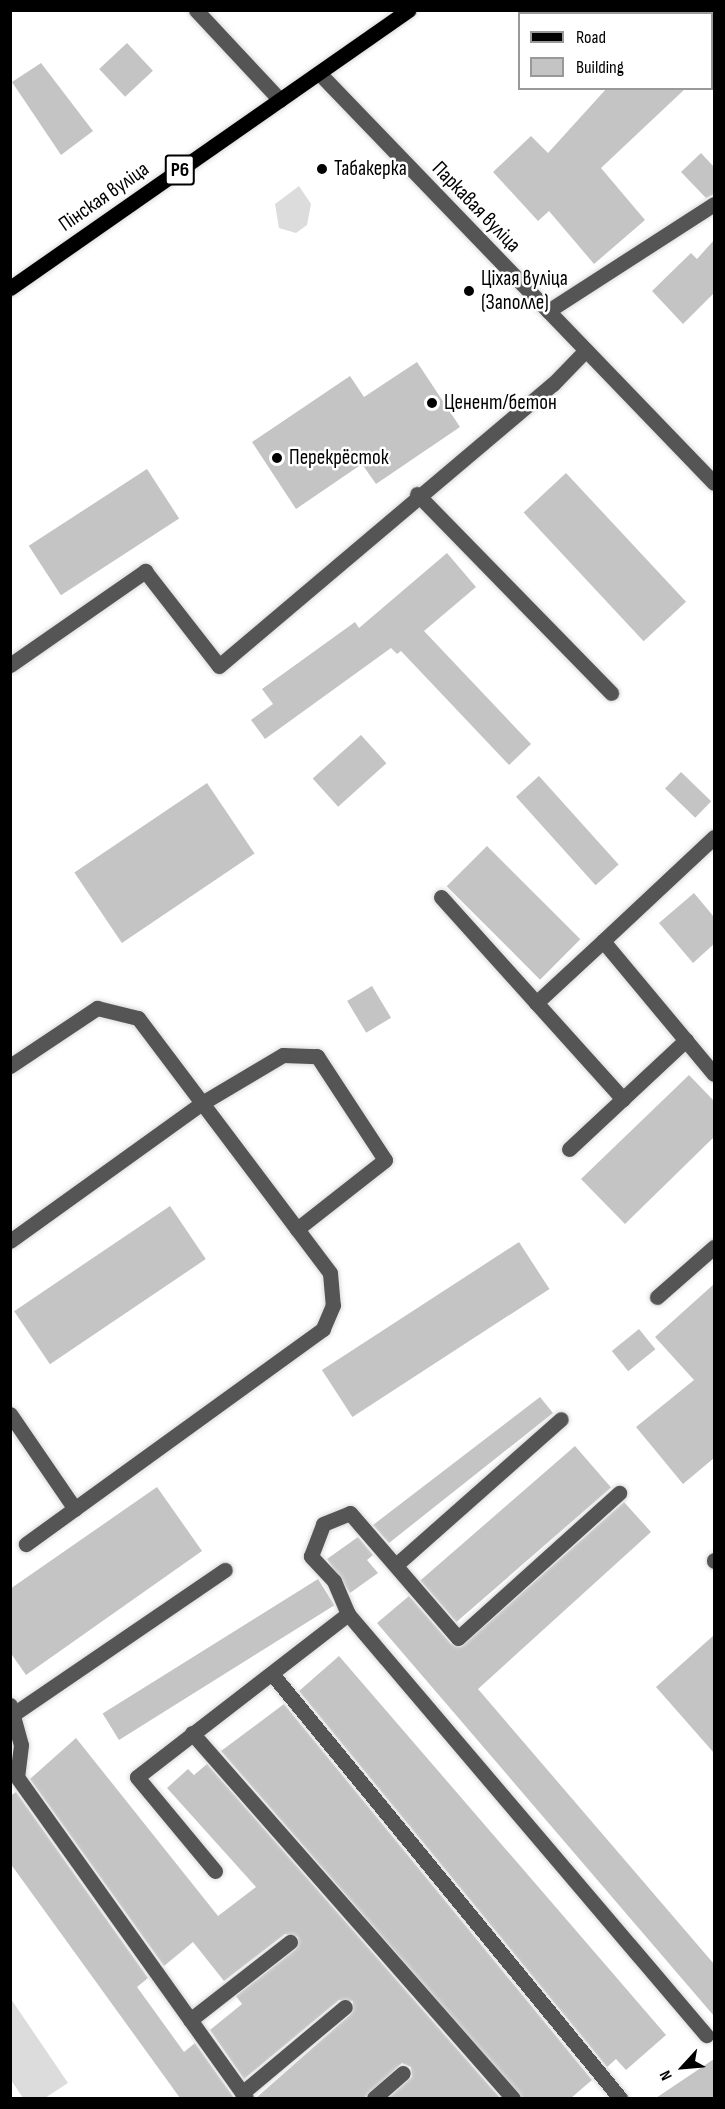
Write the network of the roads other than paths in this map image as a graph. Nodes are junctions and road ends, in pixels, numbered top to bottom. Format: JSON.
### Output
{"nodes":[{"id":1,"x":196,"y":10,"type":"edge"},
{"id":2,"x":409,"y":10,"type":"edge"},
{"id":3,"x":319,"y":74,"type":"junction"},
{"id":4,"x":280,"y":100,"type":"junction"},
{"id":5,"x":714,"y":204,"type":"edge"},
{"id":6,"x":10,"y":288,"type":"edge"},
{"id":7,"x":548,"y":311,"type":"junction"},
{"id":8,"x":586,"y":350,"type":"junction"},
{"id":9,"x":714,"y":483,"type":"edge"},
{"id":10,"x":417,"y":494,"type":"junction"},
{"id":11,"x":10,"y":665,"type":"edge"},
{"id":12,"x":611,"y":693,"type":"dead end"},
{"id":13,"x":714,"y":837,"type":"edge"},
{"id":14,"x":441,"y":897,"type":"dead end"},
{"id":15,"x":603,"y":941,"type":"junction"},
{"id":16,"x":536,"y":1003,"type":"junction"},
{"id":17,"x":686,"y":1040,"type":"junction"},
{"id":18,"x":10,"y":1066,"type":"edge"},
{"id":19,"x":714,"y":1074,"type":"edge"},
{"id":20,"x":623,"y":1099,"type":"junction"},
{"id":21,"x":202,"y":1103,"type":"junction"},
{"id":22,"x":569,"y":1149,"type":"dead end"},
{"id":23,"x":297,"y":1229,"type":"junction"},
{"id":24,"x":10,"y":1241,"type":"edge"},
{"id":25,"x":714,"y":1247,"type":"edge"},
{"id":26,"x":657,"y":1297,"type":"dead end"},
{"id":27,"x":10,"y":1414,"type":"edge"},
{"id":28,"x":561,"y":1419,"type":"dead end"},
{"id":29,"x":619,"y":1493,"type":"dead end"},
{"id":30,"x":75,"y":1509,"type":"junction"},
{"id":31,"x":26,"y":1544,"type":"dead end"},
{"id":32,"x":396,"y":1565,"type":"junction"},
{"id":33,"x":225,"y":1570,"type":"dead end"},
{"id":34,"x":348,"y":1614,"type":"junction"},
{"id":35,"x":273,"y":1675,"type":"junction"},
{"id":36,"x":13,"y":1709,"type":"edge"},
{"id":37,"x":192,"y":1732,"type":"junction"},
{"id":38,"x":215,"y":1871,"type":"dead end"},
{"id":39,"x":290,"y":1942,"type":"dead end"},
{"id":40,"x":345,"y":2007,"type":"dead end"},
{"id":41,"x":190,"y":2020,"type":"junction"},
{"id":42,"x":706,"y":2035,"type":"dead end"},
{"id":43,"x":403,"y":2073,"type":"dead end"},
{"id":44,"x":244,"y":2096,"type":"edge"},
{"id":45,"x":374,"y":2098,"type":"edge"},
{"id":46,"x":513,"y":2098,"type":"edge"},
{"id":47,"x":620,"y":2098,"type":"edge"}],
"edges":[{"from":1,"to":4,"type":"street"},
{"from":2,"to":3,"type":"main road","number":"Р6"},
{"from":3,"to":4,"type":"main road","number":"Р6"},
{"from":3,"to":7,"type":"street","name":"Паркавая вуліца"},
{"from":4,"to":6,"type":"main road","name":"Пінская вуліца","number":"Р6"},
{"from":5,"to":7,"type":"street"},
{"from":7,"to":8,"type":"street","name":"Паркавая вуліца"},
{"from":8,"to":9,"type":"street","name":"Паркавая вуліца"},
{"from":8,"to":10,"type":"street"},
{"from":10,"to":11,"type":"street"},
{"from":10,"to":12,"type":"street"},
{"from":13,"to":15,"type":"street"},
{"from":14,"to":16,"type":"street"},
{"from":15,"to":16,"type":"street"},
{"from":15,"to":17,"type":"street"},
{"from":16,"to":20,"type":"street"},
{"from":17,"to":19,"type":"street"},
{"from":17,"to":20,"type":"street"},
{"from":18,"to":21,"type":"street"},
{"from":20,"to":22,"type":"street"},
{"from":21,"to":23,"type":"street"},
{"from":21,"to":23,"type":"street"},
{"from":21,"to":24,"type":"street"},
{"from":23,"to":30,"type":"street"},
{"from":25,"to":26,"type":"street"},
{"from":27,"to":30,"type":"street"},
{"from":28,"to":32,"type":"street"},
{"from":29,"to":32,"type":"street"},
{"from":30,"to":31,"type":"street"},
{"from":32,"to":34,"type":"street"},
{"from":33,"to":36,"type":"street"},
{"from":34,"to":35,"type":"street"},
{"from":34,"to":42,"type":"street"},
{"from":35,"to":37,"type":"street"},
{"from":35,"to":47,"type":"street"},
{"from":36,"to":41,"type":"street"},
{"from":37,"to":38,"type":"street"},
{"from":37,"to":46,"type":"street"},
{"from":39,"to":41,"type":"street"},
{"from":40,"to":44,"type":"street"},
{"from":41,"to":44,"type":"street"},
{"from":43,"to":45,"type":"street"}]}
